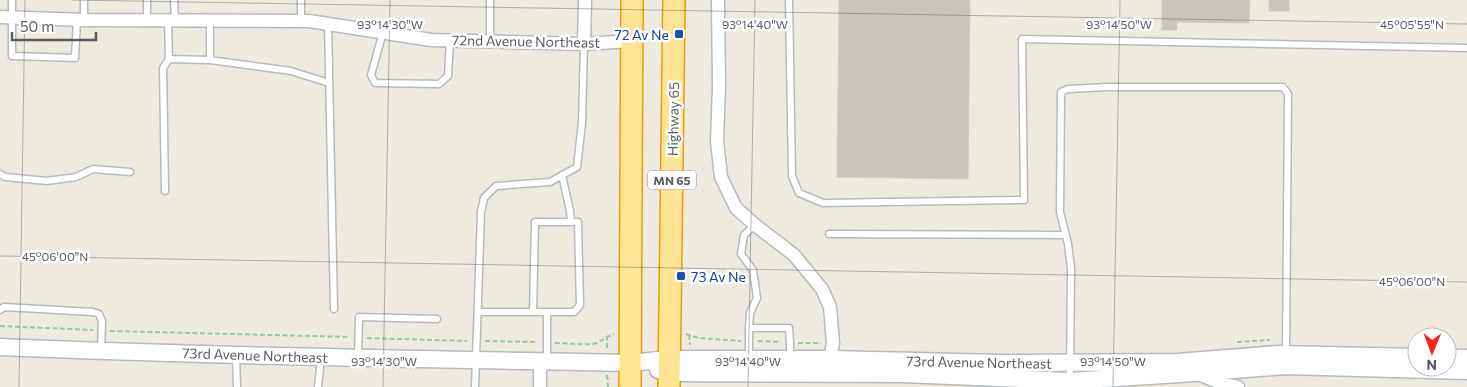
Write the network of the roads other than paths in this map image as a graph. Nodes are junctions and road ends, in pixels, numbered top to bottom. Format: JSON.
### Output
{"nodes":[{"id":1,"x":12,"y":0,"type":"edge"},
{"id":2,"x":84,"y":0,"type":"edge"},
{"id":3,"x":147,"y":0,"type":"edge"},
{"id":4,"x":174,"y":0,"type":"edge"},
{"id":5,"x":301,"y":0,"type":"edge"},
{"id":6,"x":490,"y":0,"type":"edge"},
{"id":7,"x":585,"y":0,"type":"edge"},
{"id":8,"x":632,"y":0,"type":"edge"},
{"id":9,"x":674,"y":0,"type":"edge"},
{"id":10,"x":718,"y":0,"type":"edge"},
{"id":11,"x":789,"y":0,"type":"edge"},
{"id":12,"x":6,"y":17,"type":"edge"},
{"id":13,"x":80,"y":20,"type":"junction"},
{"id":14,"x":147,"y":20,"type":"junction"},
{"id":15,"x":171,"y":20,"type":"junction"},
{"id":16,"x":210,"y":21,"type":"junction"},
{"id":17,"x":301,"y":21,"type":"junction"},
{"id":18,"x":328,"y":24,"type":"junction"},
{"id":19,"x":383,"y":32,"type":"junction"},
{"id":20,"x":450,"y":40,"type":"junction"},
{"id":21,"x":490,"y":41,"type":"junction"},
{"id":22,"x":632,"y":42,"type":"junction"},
{"id":23,"x":584,"y":44,"type":"junction"},
{"id":24,"x":1467,"y":48,"type":"edge"},
{"id":25,"x":169,"y":59,"type":"junction"},
{"id":26,"x":210,"y":60,"type":"junction"},
{"id":27,"x":329,"y":83,"type":"junction"},
{"id":28,"x":130,"y":172,"type":"dead end"},
{"id":29,"x":0,"y":174,"type":"edge"},
{"id":30,"x":562,"y":175,"type":"junction"},
{"id":31,"x":165,"y":191,"type":"dead end"},
{"id":32,"x":571,"y":222,"type":"junction"},
{"id":33,"x":755,"y":226,"type":"junction"},
{"id":34,"x":829,"y":234,"type":"dead end"},
{"id":35,"x":1066,"y":235,"type":"junction"},
{"id":36,"x":334,"y":309,"type":"dead end"},
{"id":37,"x":0,"y":310,"type":"edge"},
{"id":38,"x":478,"y":312,"type":"junction"},
{"id":39,"x":533,"y":312,"type":"junction"},
{"id":40,"x":547,"y":312,"type":"junction"},
{"id":41,"x":437,"y":319,"type":"dead end"},
{"id":42,"x":749,"y":328,"type":"junction"},
{"id":43,"x":0,"y":347,"type":"edge"},
{"id":44,"x":101,"y":351,"type":"junction"},
{"id":45,"x":1286,"y":353,"type":"junction"},
{"id":46,"x":236,"y":354,"type":"junction"},
{"id":47,"x":321,"y":357,"type":"junction"},
{"id":48,"x":1407,"y":357,"type":"edge"},
{"id":49,"x":358,"y":358,"type":"junction"},
{"id":50,"x":749,"y":359,"type":"junction"},
{"id":51,"x":790,"y":359,"type":"junction"},
{"id":52,"x":831,"y":359,"type":"junction"},
{"id":53,"x":476,"y":361,"type":"junction"},
{"id":54,"x":544,"y":361,"type":"junction"},
{"id":55,"x":630,"y":363,"type":"junction"},
{"id":56,"x":1070,"y":363,"type":"junction"},
{"id":57,"x":1467,"y":371,"type":"edge"},
{"id":58,"x":670,"y":373,"type":"edge"},
{"id":59,"x":1196,"y":373,"type":"junction"},
{"id":60,"x":1179,"y":374,"type":"edge"},
{"id":61,"x":1070,"y":381,"type":"junction"},
{"id":62,"x":237,"y":387,"type":"edge"},
{"id":63,"x":318,"y":387,"type":"edge"},
{"id":64,"x":475,"y":387,"type":"edge"},
{"id":65,"x":540,"y":387,"type":"edge"},
{"id":66,"x":630,"y":387,"type":"edge"},
{"id":67,"x":1238,"y":387,"type":"edge"}],
"edges":[{"from":1,"to":12,"type":"lane"},
{"from":2,"to":13,"type":"lane"},
{"from":3,"to":14,"type":"lane"},
{"from":4,"to":15,"type":"lane"},
{"from":5,"to":17,"type":"lane"},
{"from":6,"to":21,"type":"lane"},
{"from":7,"to":23,"type":"street"},
{"from":8,"to":22,"type":"highway","number":"MN 65"},
{"from":9,"to":58,"type":"highway","name":"Highway 65","number":"MN 65"},
{"from":10,"to":33,"type":"street"},
{"from":11,"to":24,"type":"lane"},
{"from":12,"to":13,"type":"street","name":"72nd Avenue Northeast"},
{"from":12,"to":13,"type":"lane"},
{"from":13,"to":14,"type":"street","name":"72nd Avenue Northeast"},
{"from":14,"to":15,"type":"street","name":"72nd Avenue Northeast"},
{"from":15,"to":16,"type":"street","name":"72nd Avenue Northeast"},
{"from":15,"to":25,"type":"lane"},
{"from":16,"to":17,"type":"street","name":"72nd Avenue Northeast"},
{"from":16,"to":26,"type":"lane"},
{"from":17,"to":18,"type":"street","name":"72nd Avenue Northeast"},
{"from":18,"to":19,"type":"street","name":"72nd Avenue Northeast"},
{"from":18,"to":27,"type":"lane"},
{"from":19,"to":20,"type":"street","name":"72nd Avenue Northeast"},
{"from":19,"to":20,"type":"lane"},
{"from":20,"to":21,"type":"street","name":"72nd Avenue Northeast"},
{"from":21,"to":23,"type":"street","name":"72nd Avenue Northeast"},
{"from":22,"to":23,"type":"street","name":"72nd Avenue Northeast"},
{"from":22,"to":55,"type":"highway","number":"MN 65"},
{"from":23,"to":30,"type":"lane"},
{"from":25,"to":26,"type":"lane"},
{"from":25,"to":31,"type":"lane"},
{"from":26,"to":27,"type":"lane"},
{"from":27,"to":36,"type":"lane"},
{"from":28,"to":29,"type":"lane"},
{"from":30,"to":32,"type":"lane"},
{"from":30,"to":38,"type":"lane"},
{"from":32,"to":39,"type":"lane"},
{"from":32,"to":40,"type":"lane"},
{"from":33,"to":42,"type":"lane"},
{"from":33,"to":52,"type":"street"},
{"from":34,"to":35,"type":"lane"},
{"from":35,"to":45,"type":"lane"},
{"from":35,"to":56,"type":"lane"},
{"from":37,"to":44,"type":"lane"},
{"from":38,"to":39,"type":"lane"},
{"from":38,"to":53,"type":"lane"},
{"from":39,"to":40,"type":"lane"},
{"from":40,"to":54,"type":"lane"},
{"from":41,"to":49,"type":"lane"},
{"from":42,"to":50,"type":"lane"},
{"from":42,"to":51,"type":"lane"},
{"from":43,"to":44,"type":"street","name":"73rd Avenue Northeast"},
{"from":44,"to":46,"type":"street","name":"73rd Avenue Northeast"},
{"from":45,"to":48,"type":"street","name":"73rd Avenue Northeast"},
{"from":45,"to":57,"type":"street","name":"73rd Avenue Northeast"},
{"from":45,"to":59,"type":"street","name":"73rd Avenue Northeast"},
{"from":45,"to":60,"type":"street","name":"73rd Avenue Northeast"},
{"from":46,"to":47,"type":"street","name":"73rd Avenue Northeast"},
{"from":46,"to":62,"type":"lane"},
{"from":47,"to":49,"type":"street","name":"73rd Avenue Northeast"},
{"from":47,"to":63,"type":"lane"},
{"from":49,"to":53,"type":"street","name":"73rd Avenue Northeast"},
{"from":50,"to":51,"type":"street","name":"73rd Avenue Northeast"},
{"from":50,"to":58,"type":"street","name":"73rd Avenue Northeast"},
{"from":51,"to":52,"type":"street","name":"73rd Avenue Northeast"},
{"from":52,"to":56,"type":"street","name":"73rd Avenue Northeast"},
{"from":52,"to":58,"type":"street","name":"73rd Avenue Northeast"},
{"from":52,"to":61,"type":"street","name":"73rd Avenue Northeast"},
{"from":53,"to":54,"type":"street","name":"73rd Avenue Northeast"},
{"from":53,"to":64,"type":"lane"},
{"from":54,"to":55,"type":"street","name":"73rd Avenue Northeast"},
{"from":54,"to":65,"type":"street"},
{"from":55,"to":58,"type":"street","name":"73rd Avenue Northeast"},
{"from":55,"to":66,"type":"highway","number":"MN 65"},
{"from":56,"to":60,"type":"street","name":"73rd Avenue Northeast"},
{"from":56,"to":61,"type":"lane"},
{"from":59,"to":60,"type":"street","name":"73rd Avenue Northeast"},
{"from":59,"to":67,"type":"street","name":"73rd Avenue Northeast"},
{"from":60,"to":61,"type":"street","name":"73rd Avenue Northeast"}]}
